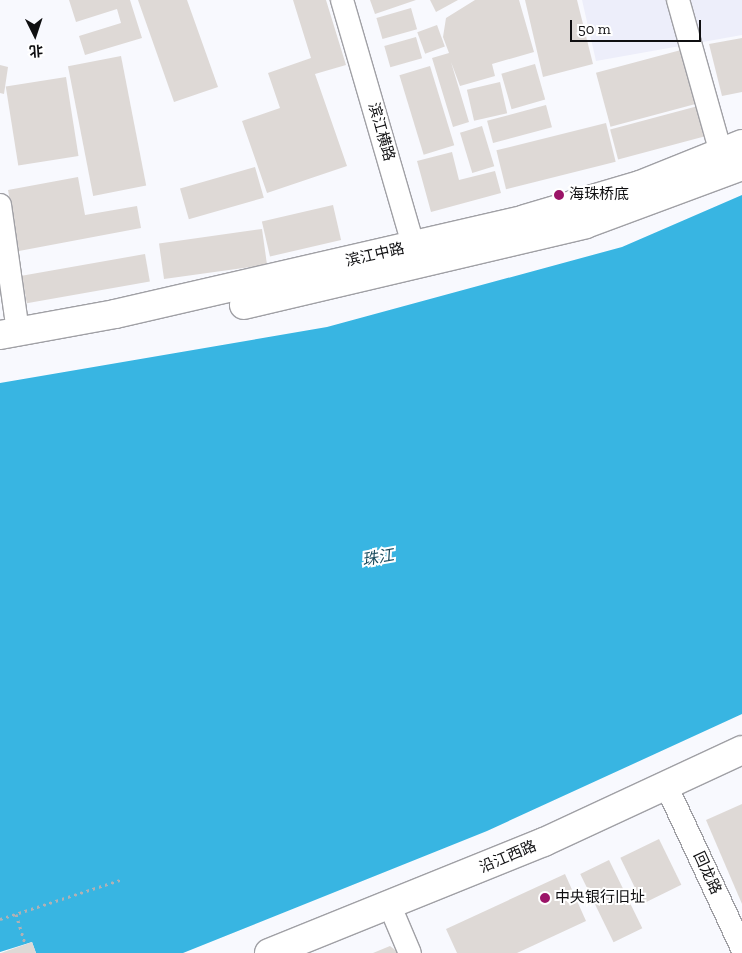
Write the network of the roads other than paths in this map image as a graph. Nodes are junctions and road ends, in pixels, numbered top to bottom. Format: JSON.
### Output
{"nodes":[{"id":1,"x":342,"y":0,"type":"edge"},
{"id":2,"x":678,"y":0,"type":"edge"},
{"id":3,"x":735,"y":154,"type":"edge"},
{"id":4,"x":0,"y":205,"type":"edge"},
{"id":5,"x":416,"y":255,"type":"junction"},
{"id":6,"x":9,"y":334,"type":"edge"},
{"id":7,"x":0,"y":355,"type":"edge"},
{"id":8,"x":742,"y":750,"type":"edge"},
{"id":9,"x":742,"y":764,"type":"edge"},
{"id":10,"x":672,"y":798,"type":"junction"},
{"id":11,"x":395,"y":918,"type":"junction"},
{"id":12,"x":742,"y":948,"type":"edge"},
{"id":13,"x":269,"y":953,"type":"edge"},
{"id":14,"x":308,"y":953,"type":"edge"},
{"id":15,"x":410,"y":953,"type":"edge"}],
"edges":[{"from":1,"to":5,"type":"street","name":"滨江横路"},
{"from":2,"to":3,"type":"street"},
{"from":3,"to":5,"type":"main road","name":"滨江中路"},
{"from":4,"to":6,"type":"street"},
{"from":5,"to":6,"type":"main road","name":"滨江中路"},
{"from":5,"to":7,"type":"main road","name":"滨江中路"},
{"from":8,"to":13,"type":"main road","name":"沿江西路"},
{"from":9,"to":10,"type":"main road","name":"沿江西路"},
{"from":10,"to":11,"type":"main road","name":"沿江西路"},
{"from":10,"to":12,"type":"street","name":"回龙路"},
{"from":11,"to":14,"type":"main road","name":"沿江西路"},
{"from":11,"to":15,"type":"street"}]}
